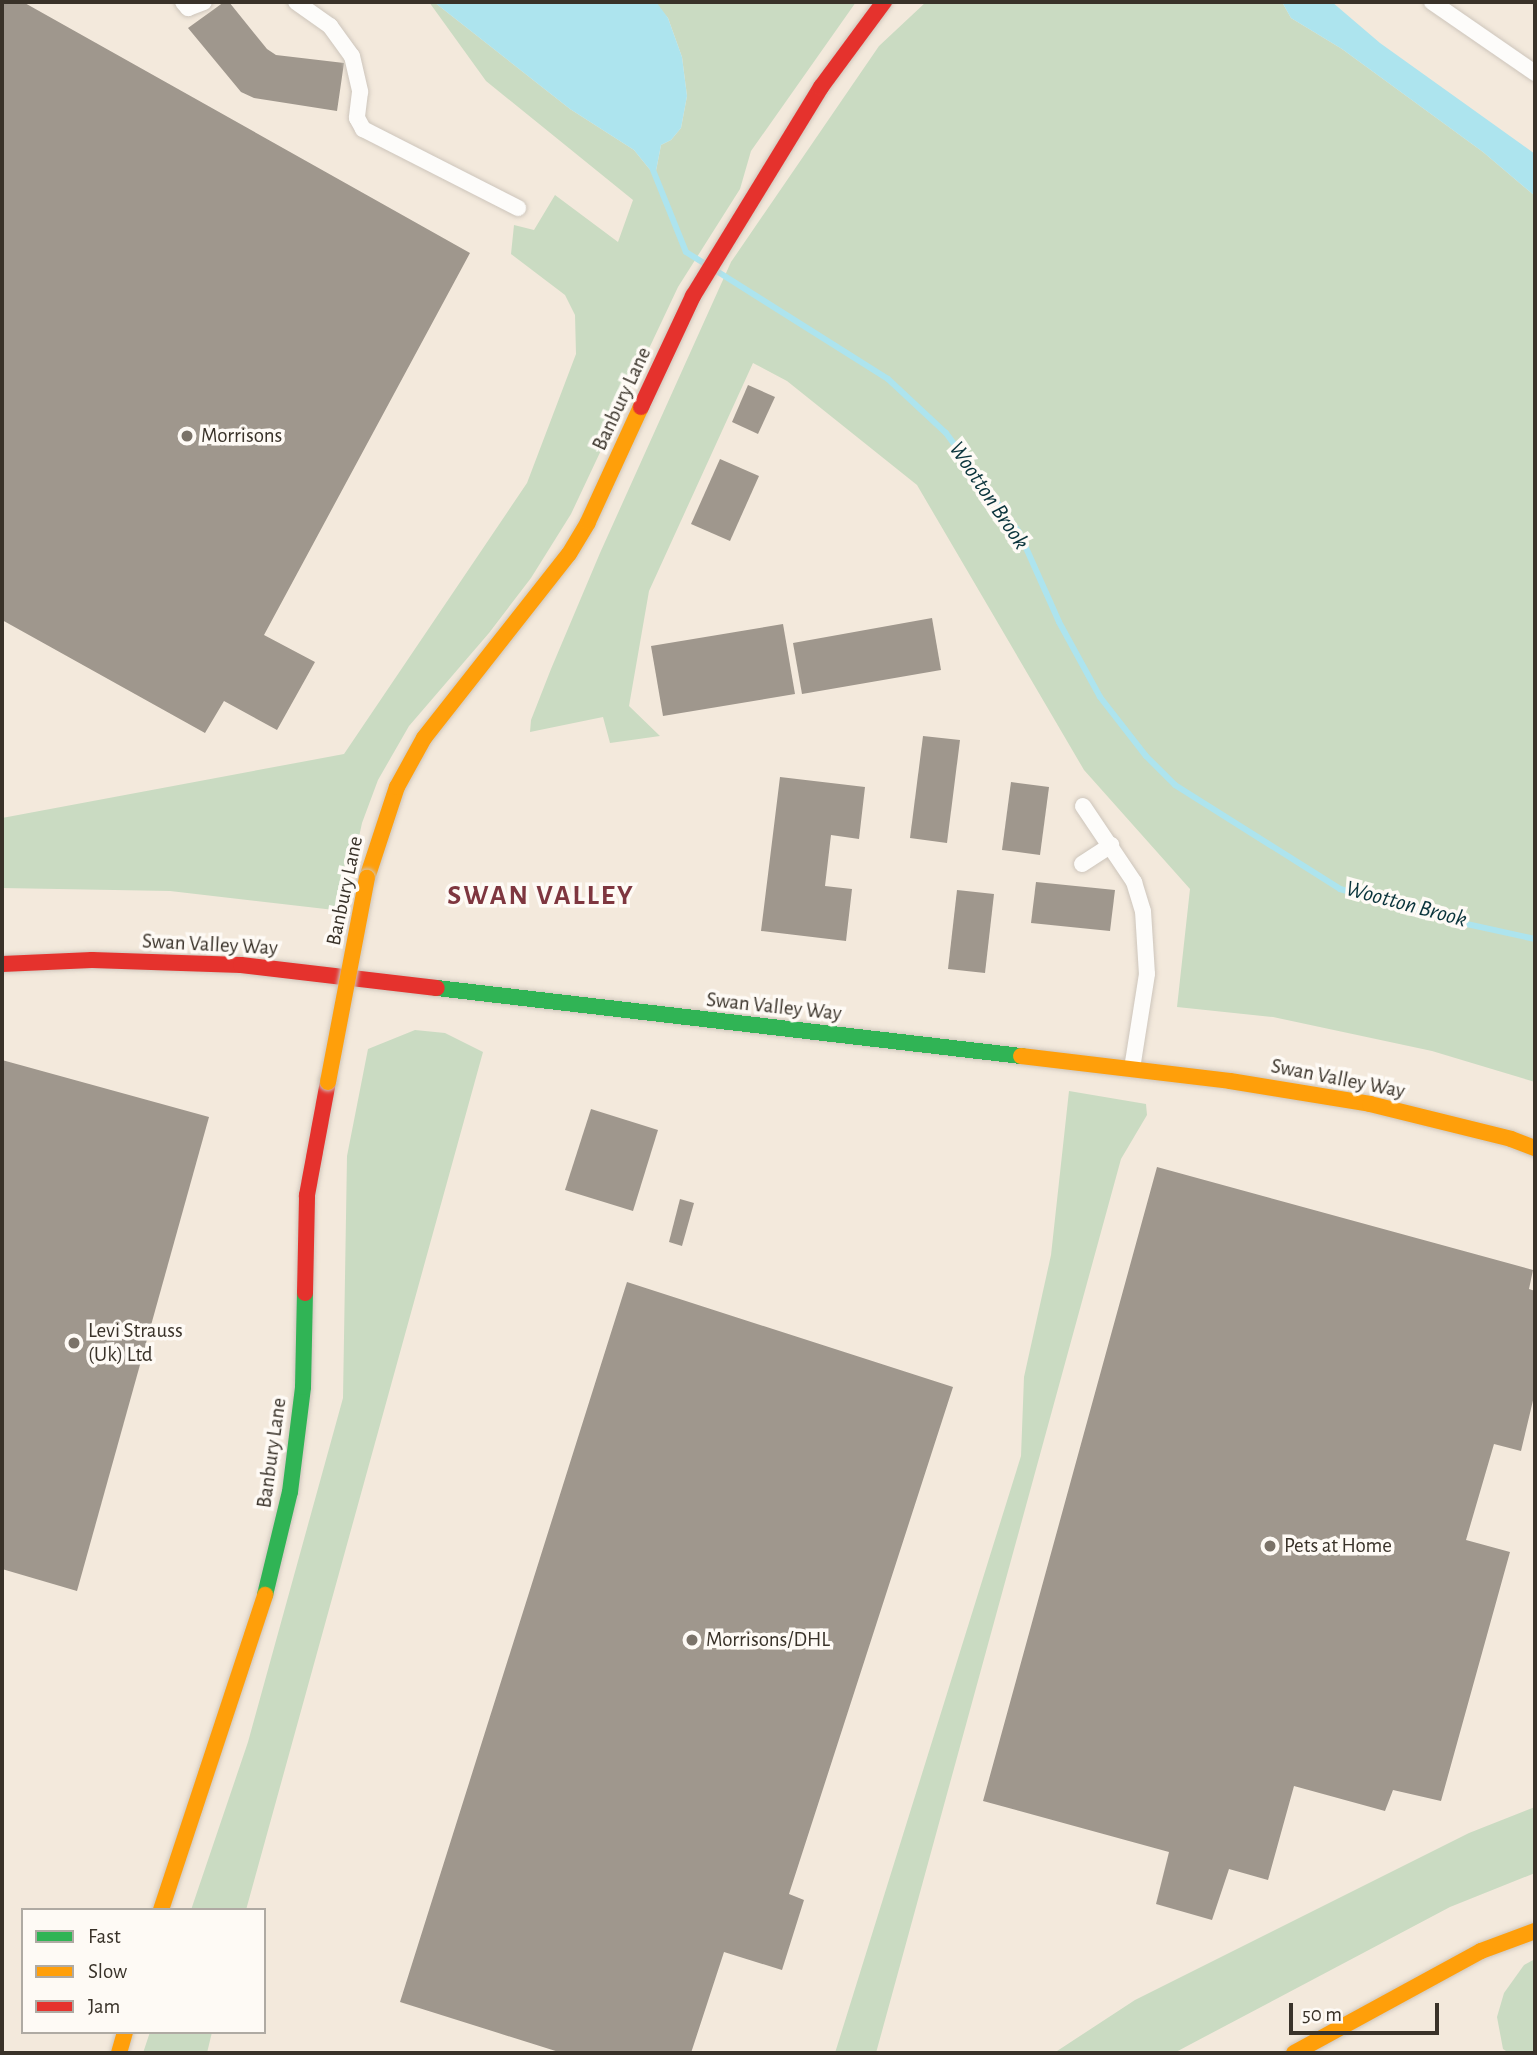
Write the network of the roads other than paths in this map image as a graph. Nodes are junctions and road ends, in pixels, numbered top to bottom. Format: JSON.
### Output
{"nodes":[{"id":1,"x":183,"y":2,"type":"edge"},
{"id":2,"x":204,"y":2,"type":"edge"},
{"id":3,"x":296,"y":2,"type":"edge"},
{"id":4,"x":884,"y":2,"type":"edge"},
{"id":5,"x":1432,"y":2,"type":"edge"},
{"id":6,"x":1535,"y":73,"type":"edge"},
{"id":7,"x":518,"y":208,"type":"dead end"},
{"id":8,"x":1083,"y":806,"type":"dead end"},
{"id":9,"x":1111,"y":845,"type":"junction"},
{"id":10,"x":1082,"y":864,"type":"dead end"},
{"id":11,"x":2,"y":964,"type":"edge"},
{"id":12,"x":1132,"y":1069,"type":"junction"},
{"id":13,"x":1535,"y":1148,"type":"edge"},
{"id":14,"x":162,"y":1908,"type":"edge"},
{"id":15,"x":1535,"y":1932,"type":"edge"},
{"id":16,"x":125,"y":2034,"type":"edge"},
{"id":17,"x":120,"y":2053,"type":"edge"},
{"id":18,"x":1294,"y":2053,"type":"edge"}],
"edges":[{"from":1,"to":2,"type":"street"},
{"from":3,"to":7,"type":"street"},
{"from":4,"to":14,"type":"main road","name":"Banbury Lane","bridge":true},
{"from":5,"to":6,"type":"street"},
{"from":8,"to":9,"type":"street"},
{"from":9,"to":10,"type":"street"},
{"from":9,"to":12,"type":"street"},
{"from":11,"to":12,"type":"main road","name":"Swan Valley Way"},
{"from":12,"to":13,"type":"main road","name":"Swan Valley Way"},
{"from":15,"to":18,"type":"main road"},
{"from":16,"to":17,"type":"main road"}]}
